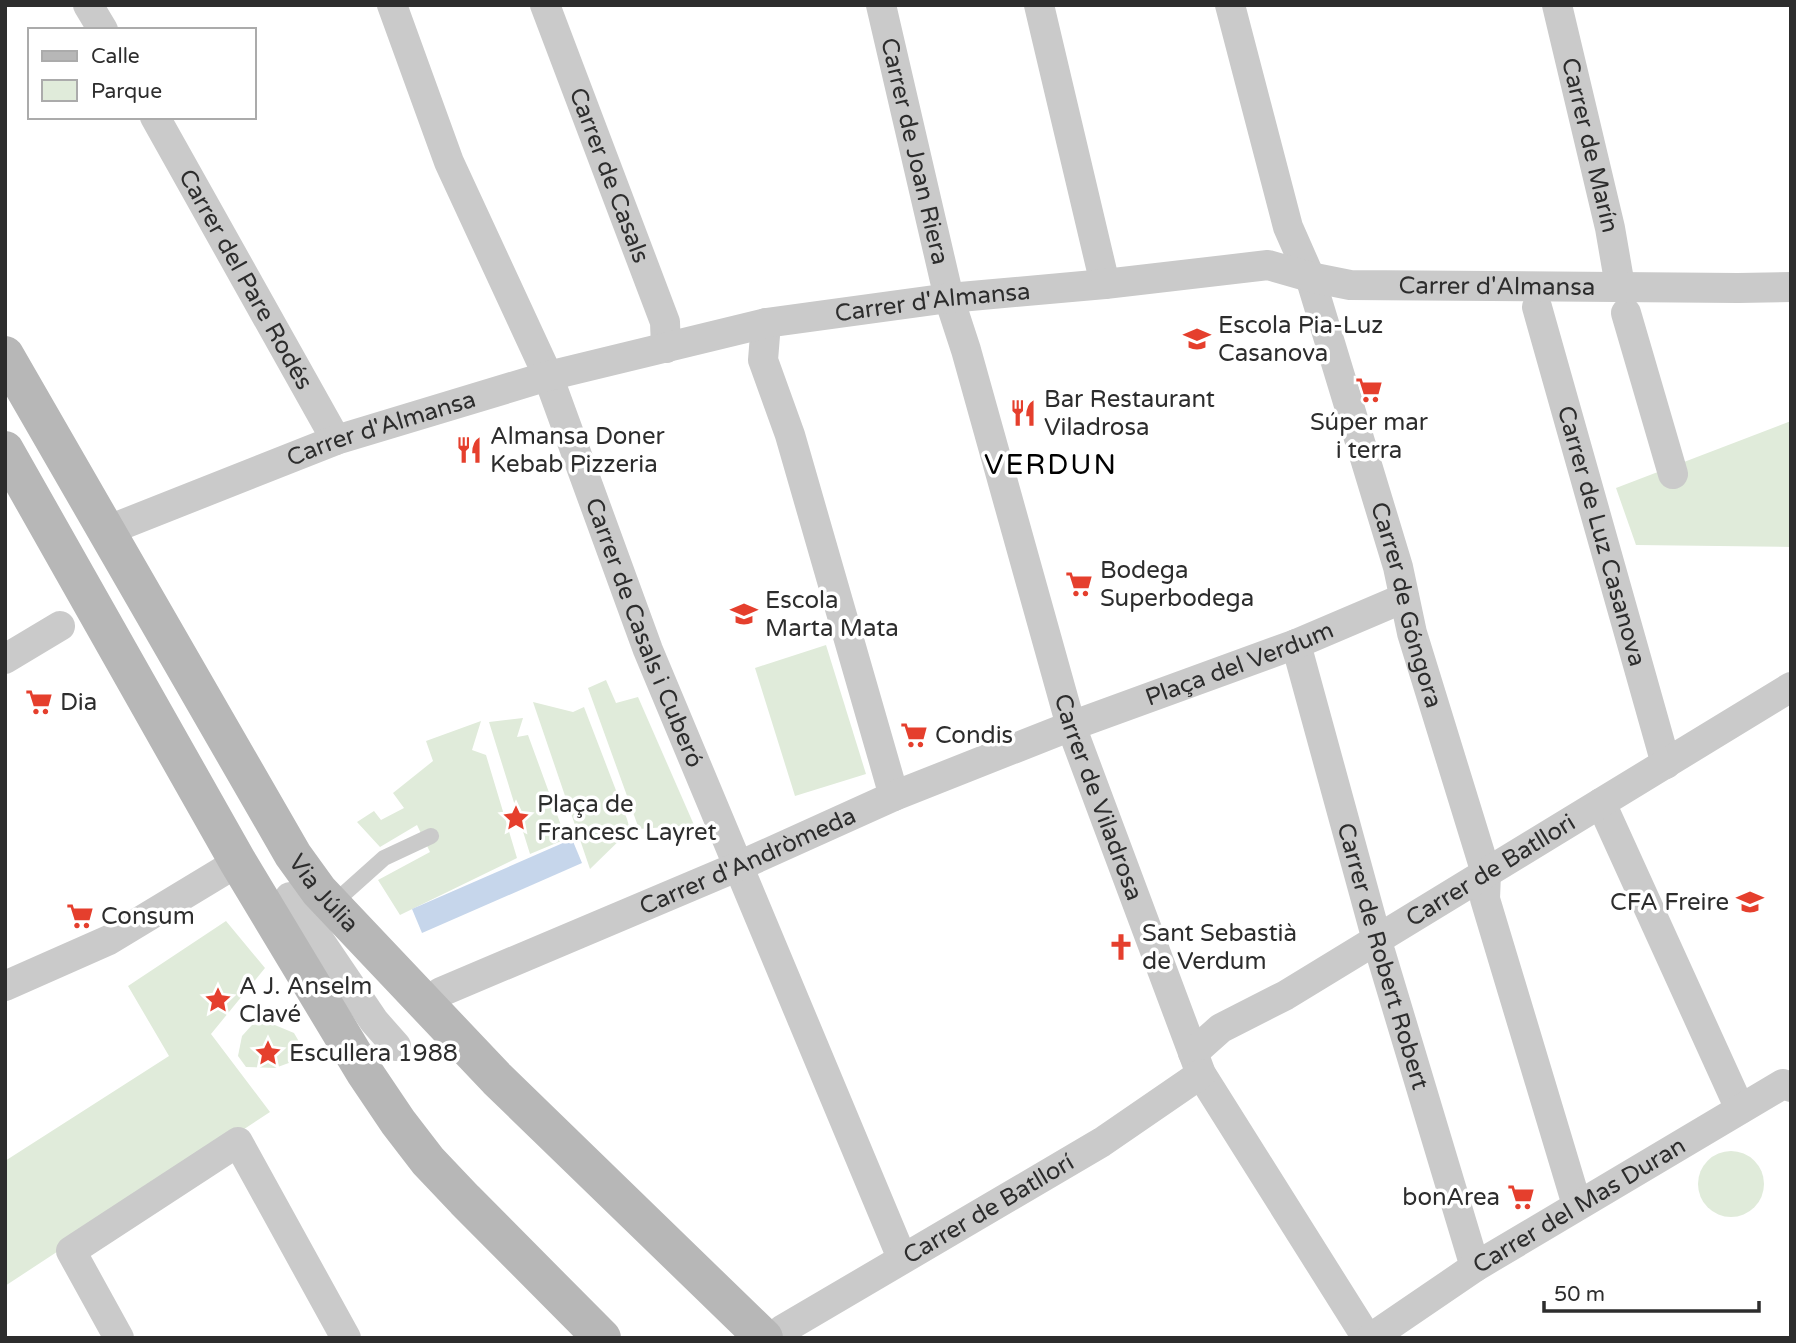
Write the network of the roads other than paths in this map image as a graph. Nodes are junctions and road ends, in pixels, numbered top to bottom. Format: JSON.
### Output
{"nodes":[{"id":1,"x":88,"y":5,"type":"edge"},
{"id":2,"x":392,"y":5,"type":"edge"},
{"id":3,"x":545,"y":5,"type":"edge"},
{"id":4,"x":881,"y":5,"type":"edge"},
{"id":5,"x":1039,"y":5,"type":"edge"},
{"id":6,"x":1230,"y":5,"type":"edge"},
{"id":7,"x":1557,"y":5,"type":"edge"},
{"id":8,"x":102,"y":28,"type":"edge"},
{"id":9,"x":156,"y":119,"type":"edge"},
{"id":10,"x":1310,"y":277,"type":"junction"},
{"id":11,"x":1105,"y":284,"type":"junction"},
{"id":12,"x":1791,"y":287,"type":"edge"},
{"id":13,"x":949,"y":298,"type":"junction"},
{"id":14,"x":1623,"y":300,"type":"junction"},
{"id":15,"x":1537,"y":307,"type":"dead end"},
{"id":16,"x":766,"y":323,"type":"junction"},
{"id":17,"x":666,"y":348,"type":"junction"},
{"id":18,"x":5,"y":355,"type":"edge"},
{"id":19,"x":548,"y":376,"type":"junction"},
{"id":20,"x":336,"y":440,"type":"junction"},
{"id":21,"x":5,"y":450,"type":"edge"},
{"id":22,"x":1672,"y":474,"type":"dead end"},
{"id":23,"x":106,"y":531,"type":"junction"},
{"id":24,"x":1404,"y":598,"type":"junction"},
{"id":25,"x":61,"y":626,"type":"dead end"},
{"id":26,"x":1296,"y":644,"type":"junction"},
{"id":27,"x":5,"y":659,"type":"edge"},
{"id":28,"x":1791,"y":687,"type":"edge"},
{"id":29,"x":1071,"y":726,"type":"junction"},
{"id":30,"x":1666,"y":764,"type":"junction"},
{"id":31,"x":894,"y":796,"type":"junction"},
{"id":32,"x":1601,"y":803,"type":"junction"},
{"id":33,"x":431,"y":836,"type":"dead end"},
{"id":34,"x":238,"y":862,"type":"junction"},
{"id":35,"x":739,"y":866,"type":"junction"},
{"id":36,"x":1486,"y":873,"type":"junction"},
{"id":37,"x":290,"y":897,"type":"dead end"},
{"id":38,"x":331,"y":903,"type":"junction"},
{"id":39,"x":1378,"y":940,"type":"junction"},
{"id":40,"x":5,"y":986,"type":"edge"},
{"id":41,"x":425,"y":1005,"type":"junction"},
{"id":42,"x":396,"y":1046,"type":"dead end"},
{"id":43,"x":1197,"y":1063,"type":"junction"},
{"id":44,"x":1791,"y":1087,"type":"edge"},
{"id":45,"x":1740,"y":1109,"type":"junction"},
{"id":46,"x":1577,"y":1205,"type":"junction"},
{"id":47,"x":902,"y":1258,"type":"junction"},
{"id":48,"x":1475,"y":1266,"type":"junction"},
{"id":49,"x":119,"y":1338,"type":"edge"},
{"id":50,"x":346,"y":1338,"type":"edge"},
{"id":51,"x":602,"y":1338,"type":"edge"},
{"id":52,"x":764,"y":1338,"type":"edge"},
{"id":53,"x":775,"y":1338,"type":"edge"},
{"id":54,"x":1369,"y":1338,"type":"edge"}],
"edges":[{"from":1,"to":8,"type":"street"},
{"from":2,"to":19,"type":"street","name":"Carrer de Casals i Cuberó"},
{"from":3,"to":17,"type":"street","name":"Carrer de Casals"},
{"from":4,"to":13,"type":"street","name":"Carrer de Joan Riera"},
{"from":5,"to":11,"type":"street"},
{"from":6,"to":10,"type":"street","name":"Carrer de Góngora"},
{"from":7,"to":14,"type":"street","name":"Carrer de Marín"},
{"from":9,"to":20,"type":"street","name":"Carrer del Pare Rodés"},
{"from":10,"to":11,"type":"street","name":"Carrer d'Almansa"},
{"from":10,"to":14,"type":"street","name":"Carrer d'Almansa"},
{"from":10,"to":24,"type":"street","name":"Carrer de Góngora"},
{"from":11,"to":13,"type":"street","name":"Carrer d'Almansa"},
{"from":12,"to":14,"type":"street","name":"Carrer d'Almansa"},
{"from":13,"to":16,"type":"street","name":"Carrer d'Almansa"},
{"from":13,"to":29,"type":"street","name":"Carrer de Viladrosa"},
{"from":14,"to":22,"type":"street","name":"Carrer de Marín"},
{"from":15,"to":30,"type":"street","name":"Carrer de Luz Casanova"},
{"from":16,"to":17,"type":"street","name":"Carrer d'Almansa"},
{"from":16,"to":31,"type":"street"},
{"from":17,"to":19,"type":"street","name":"Carrer d'Almansa"},
{"from":18,"to":23,"type":"street","name":"Via Júlia"},
{"from":19,"to":20,"type":"street","name":"Carrer d'Almansa"},
{"from":19,"to":35,"type":"street","name":"Carrer de Casals i Cuberó"},
{"from":20,"to":23,"type":"street","name":"Carrer d'Almansa"},
{"from":21,"to":34,"type":"street","name":"Via Júlia"},
{"from":23,"to":38,"type":"street","name":"Via Júlia"},
{"from":24,"to":26,"type":"street","name":"Plaça del Verdum"},
{"from":24,"to":36,"type":"street","name":"Carrer de Góngora"},
{"from":25,"to":27,"type":"street"},
{"from":26,"to":29,"type":"street","name":"Plaça del Verdum"},
{"from":26,"to":39,"type":"street","name":"Carrer de Robert Robert"},
{"from":28,"to":30,"type":"street","name":"Carrer de Batllori"},
{"from":29,"to":31,"type":"street","name":"Carrer d'Andròmeda"},
{"from":29,"to":43,"type":"street","name":"Carrer de Viladrosa"},
{"from":30,"to":32,"type":"street","name":"Carrer de Batllori"},
{"from":31,"to":35,"type":"street","name":"Carrer d'Andròmeda"},
{"from":32,"to":36,"type":"street","name":"Carrer de Batllori"},
{"from":32,"to":45,"type":"street"},
{"from":33,"to":38,"type":"lane"},
{"from":34,"to":40,"type":"street"},
{"from":34,"to":51,"type":"street","name":"Via Júlia"},
{"from":35,"to":41,"type":"street","name":"Carrer d'Andròmeda"},
{"from":35,"to":47,"type":"street","name":"Carrer de Casals i Cuberó"},
{"from":36,"to":39,"type":"street","name":"Carrer de Batllori"},
{"from":36,"to":46,"type":"street","name":"Carrer de Góngora"},
{"from":37,"to":42,"type":"street","name":"Via Júlia"},
{"from":38,"to":41,"type":"street","name":"Via Júlia"},
{"from":39,"to":43,"type":"street","name":"Carrer de Batllori"},
{"from":39,"to":48,"type":"street","name":"Carrer de Robert Robert"},
{"from":41,"to":52,"type":"street","name":"Via Júlia"},
{"from":43,"to":47,"type":"street","name":"Carrer de Batllorí"},
{"from":43,"to":54,"type":"street","name":"Carrer de Viladrosa"},
{"from":44,"to":45,"type":"street","name":"Carrer del Mas Duran"},
{"from":45,"to":46,"type":"street","name":"Carrer del Mas Duran"},
{"from":46,"to":48,"type":"street","name":"Carrer del Mas Duran"},
{"from":47,"to":53,"type":"street","name":"Carrer de Batllorí"},
{"from":48,"to":54,"type":"street","name":"Carrer del Mas Duran"},
{"from":49,"to":50,"type":"street"}]}
